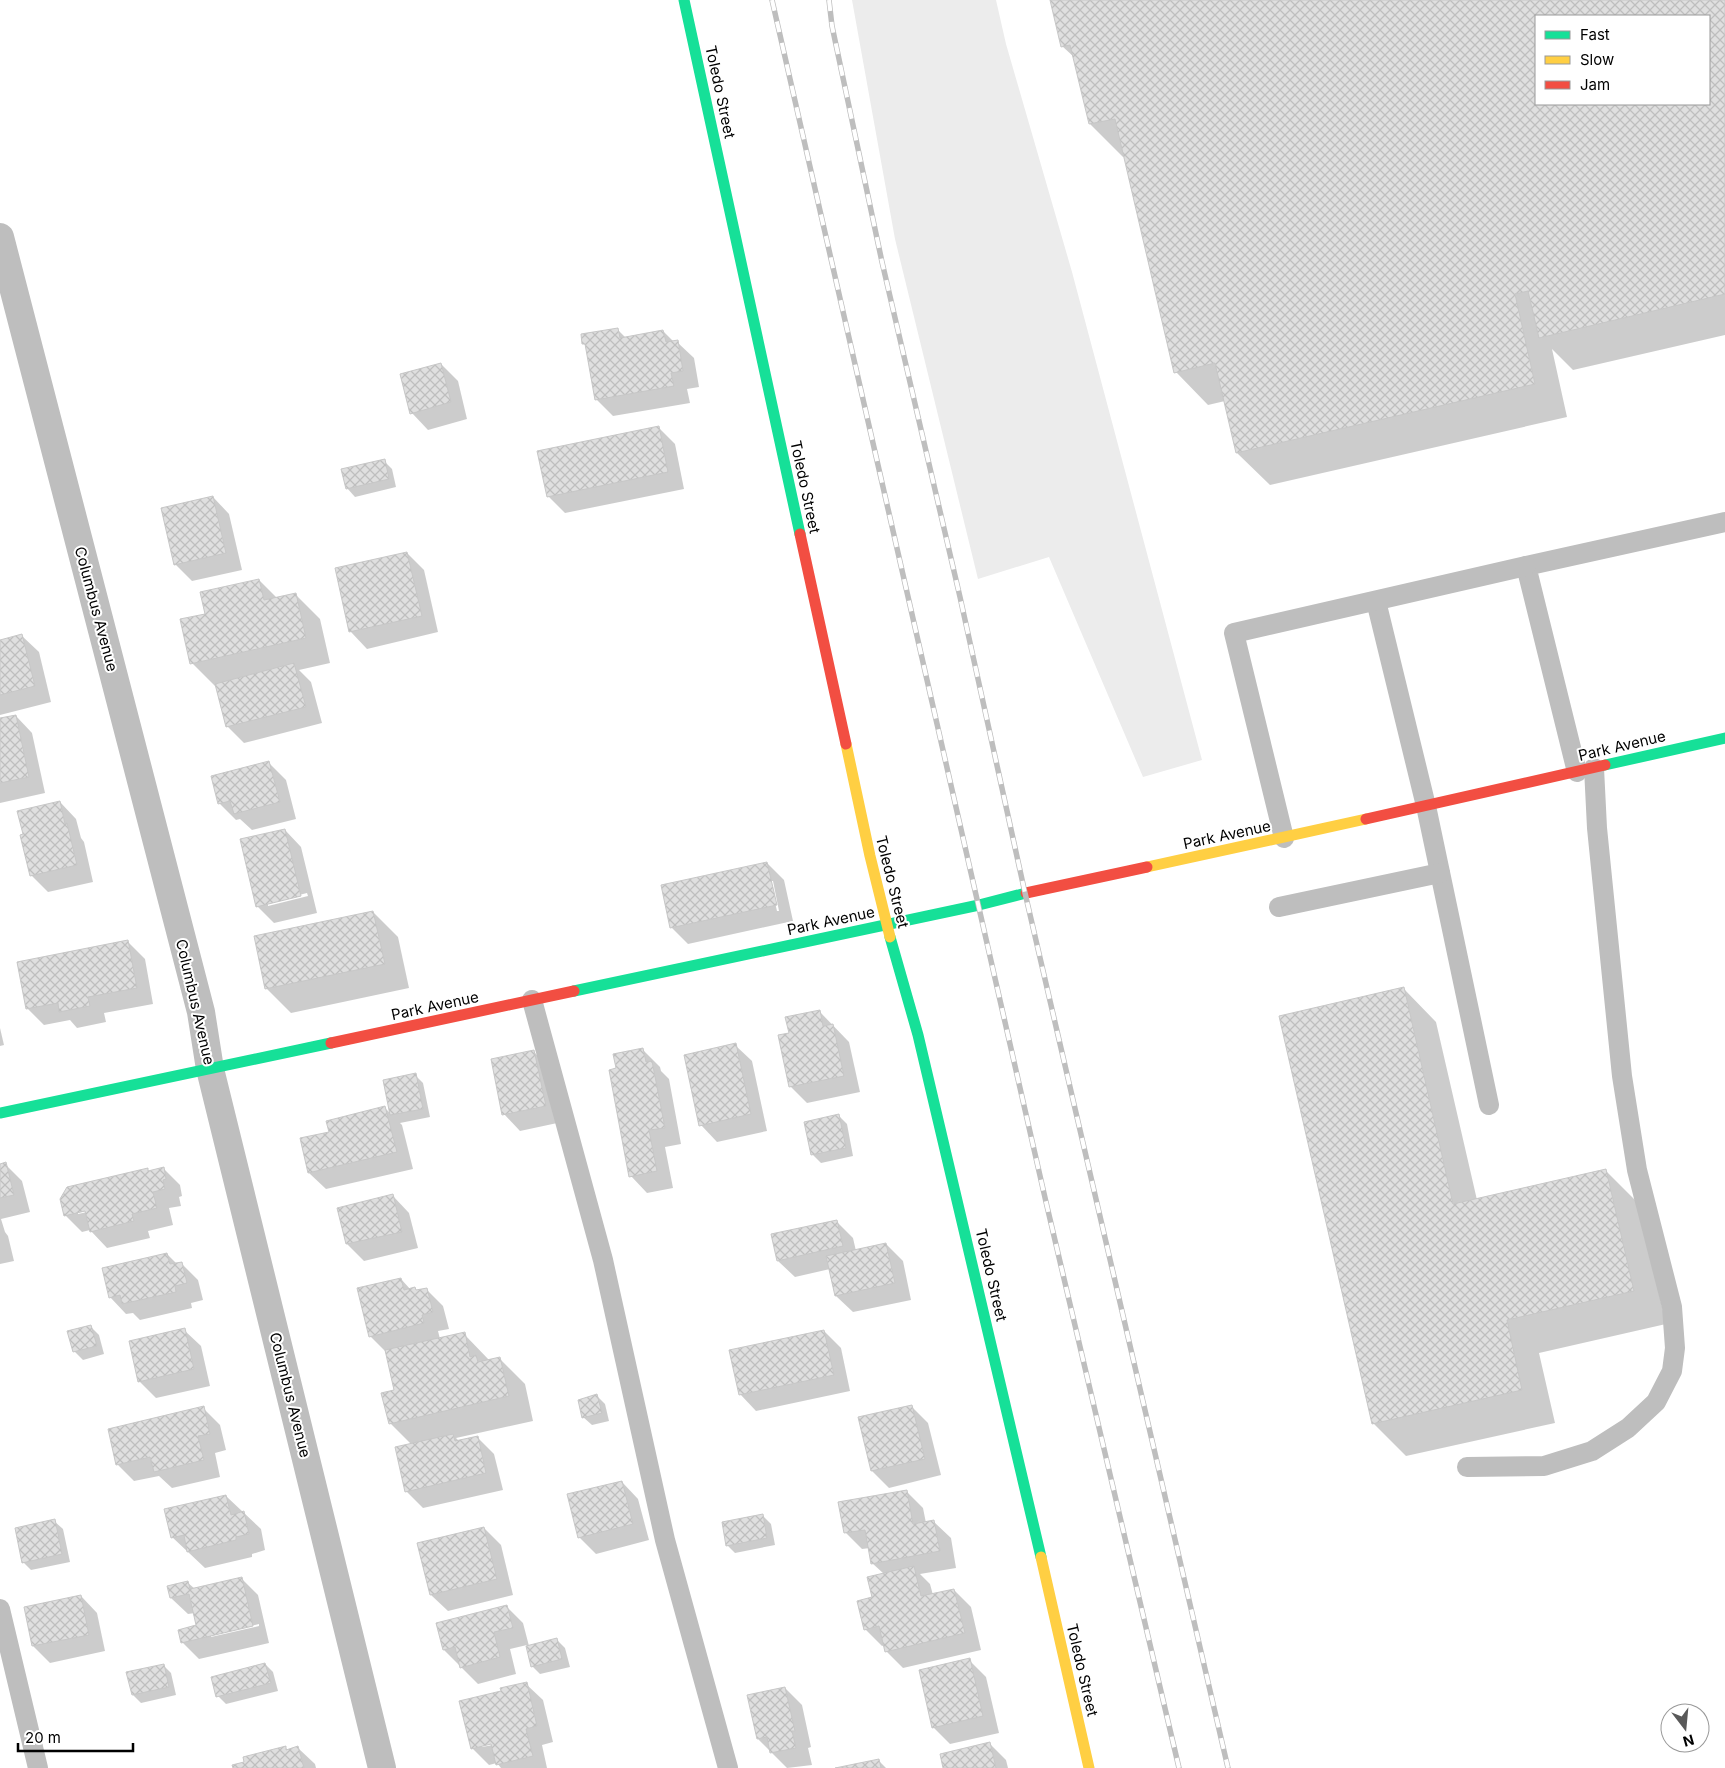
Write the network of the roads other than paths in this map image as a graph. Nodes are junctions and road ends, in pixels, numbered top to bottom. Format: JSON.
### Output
{"nodes":[{"id":1,"x":684,"y":0,"type":"edge"},
{"id":2,"x":0,"y":237,"type":"edge"},
{"id":3,"x":1725,"y":522,"type":"edge"},
{"id":4,"x":1526,"y":566,"type":"junction"},
{"id":5,"x":1376,"y":601,"type":"junction"},
{"id":6,"x":1725,"y":738,"type":"edge"},
{"id":7,"x":1585,"y":770,"type":"junction"},
{"id":8,"x":1426,"y":806,"type":"junction"},
{"id":9,"x":1284,"y":838,"type":"junction"},
{"id":10,"x":1440,"y":873,"type":"junction"},
{"id":11,"x":1280,"y":907,"type":"dead end"},
{"id":12,"x":887,"y":925,"type":"junction"},
{"id":13,"x":532,"y":1000,"type":"junction"},
{"id":14,"x":210,"y":1069,"type":"junction"},
{"id":15,"x":1489,"y":1105,"type":"dead end"},
{"id":16,"x":0,"y":1113,"type":"edge"},
{"id":17,"x":1467,"y":1467,"type":"dead end"},
{"id":18,"x":0,"y":1609,"type":"edge"},
{"id":19,"x":38,"y":1768,"type":"edge"},
{"id":20,"x":382,"y":1768,"type":"edge"},
{"id":21,"x":728,"y":1768,"type":"edge"},
{"id":22,"x":1089,"y":1768,"type":"edge"}],
"edges":[{"from":1,"to":12,"type":"street","name":"Toledo Street"},
{"from":2,"to":14,"type":"street","name":"Columbus Avenue"},
{"from":3,"to":4,"type":"lane"},
{"from":4,"to":5,"type":"lane"},
{"from":4,"to":7,"type":"lane"},
{"from":5,"to":8,"type":"lane"},
{"from":5,"to":9,"type":"lane"},
{"from":6,"to":7,"type":"street","name":"Park Avenue"},
{"from":7,"to":8,"type":"street","name":"Park Avenue"},
{"from":7,"to":17,"type":"lane"},
{"from":8,"to":9,"type":"street","name":"Park Avenue"},
{"from":8,"to":10,"type":"lane"},
{"from":9,"to":12,"type":"street","name":"Park Avenue"},
{"from":10,"to":11,"type":"lane"},
{"from":10,"to":15,"type":"lane"},
{"from":12,"to":13,"type":"street","name":"Park Avenue"},
{"from":12,"to":22,"type":"street","name":"Toledo Street"},
{"from":13,"to":14,"type":"street","name":"Park Avenue"},
{"from":13,"to":21,"type":"lane"},
{"from":14,"to":16,"type":"street","name":"Park Avenue"},
{"from":14,"to":20,"type":"street","name":"Columbus Avenue"},
{"from":18,"to":19,"type":"lane"}]}
